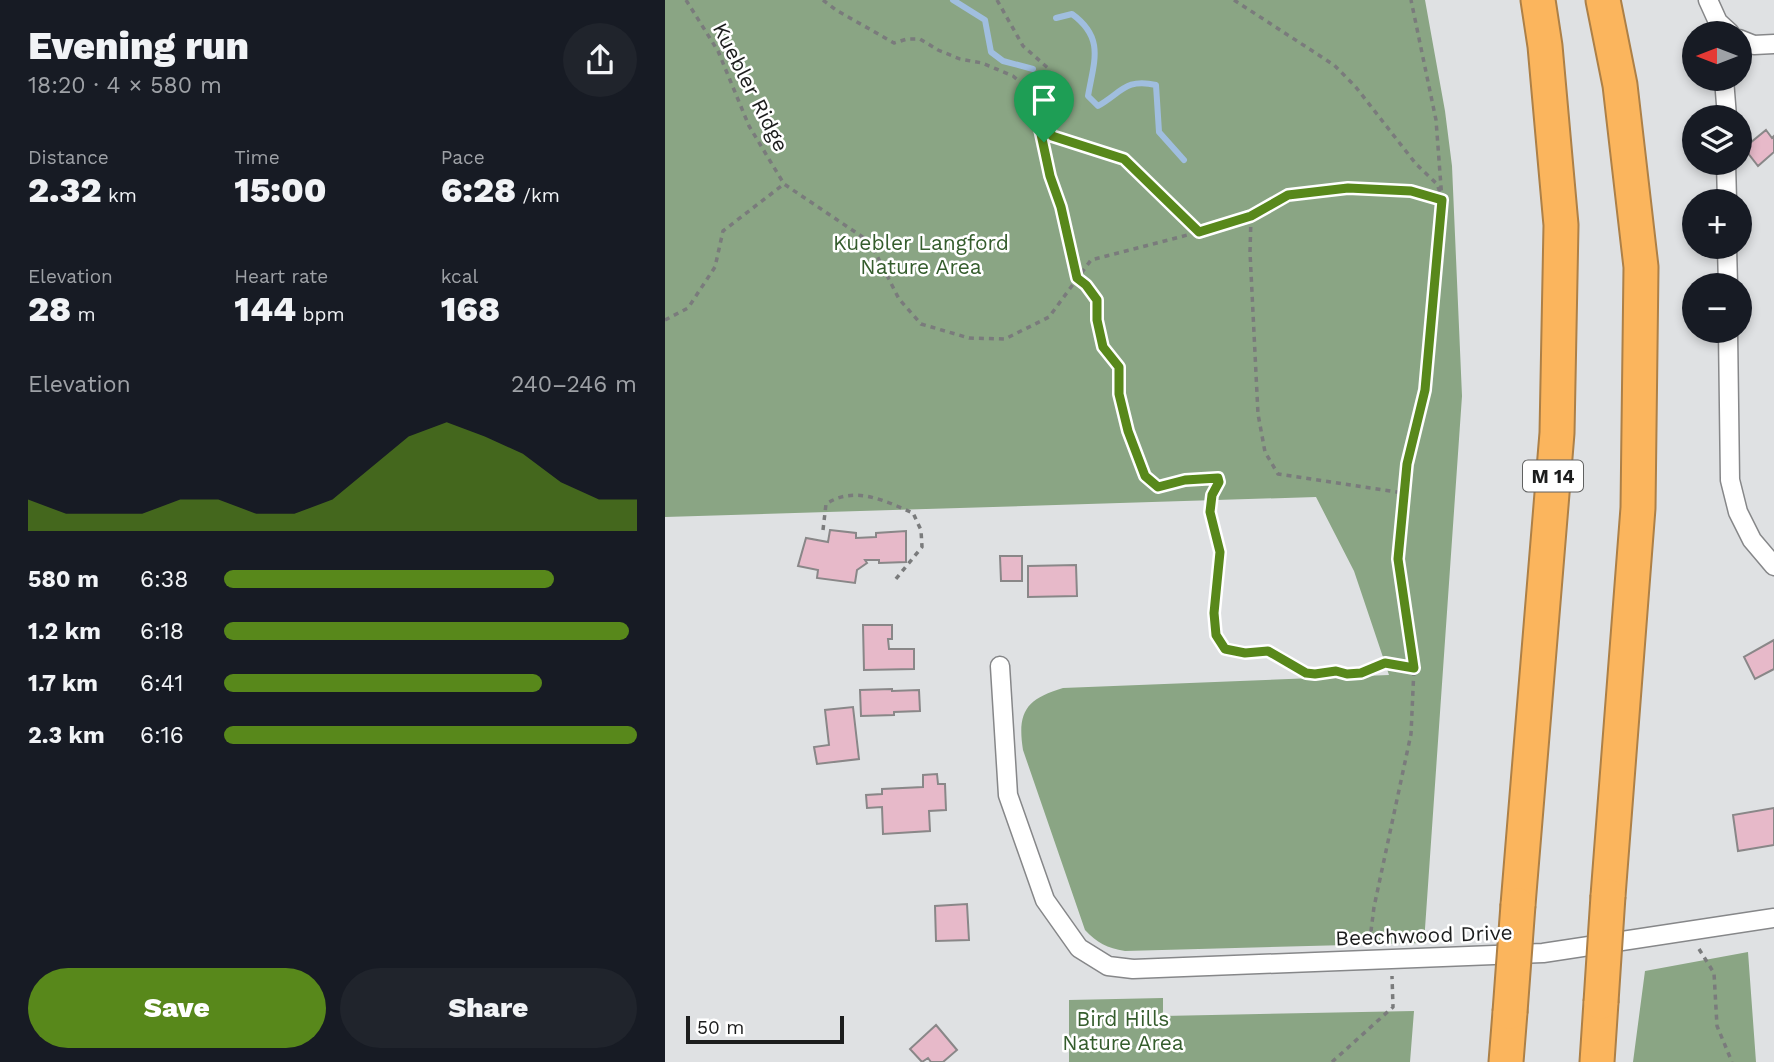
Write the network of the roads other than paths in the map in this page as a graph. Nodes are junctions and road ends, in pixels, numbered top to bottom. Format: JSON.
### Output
{"nodes":[{"id":1,"x":1538,"y":0,"type":"edge"},
{"id":2,"x":1603,"y":0,"type":"edge"},
{"id":3,"x":1708,"y":0,"type":"edge"},
{"id":4,"x":1718,"y":21,"type":"edge"},
{"id":5,"x":1752,"y":44,"type":"edge"},
{"id":6,"x":1774,"y":44,"type":"edge"},
{"id":7,"x":1728,"y":343,"type":"edge"},
{"id":8,"x":1774,"y":566,"type":"edge"},
{"id":9,"x":1000,"y":666,"type":"dead end"},
{"id":10,"x":1774,"y":918,"type":"edge"},
{"id":11,"x":1506,"y":1062,"type":"edge"},
{"id":12,"x":1597,"y":1062,"type":"edge"}],
"edges":[{"from":1,"to":11,"type":"highway","number":"M 14","bridge":true},
{"from":2,"to":12,"type":"highway","bridge":true},
{"from":3,"to":4,"type":"street"},
{"from":5,"to":6,"type":"street"},
{"from":7,"to":8,"type":"street"},
{"from":9,"to":10,"type":"street","name":"Beechwood Drive"}]}
